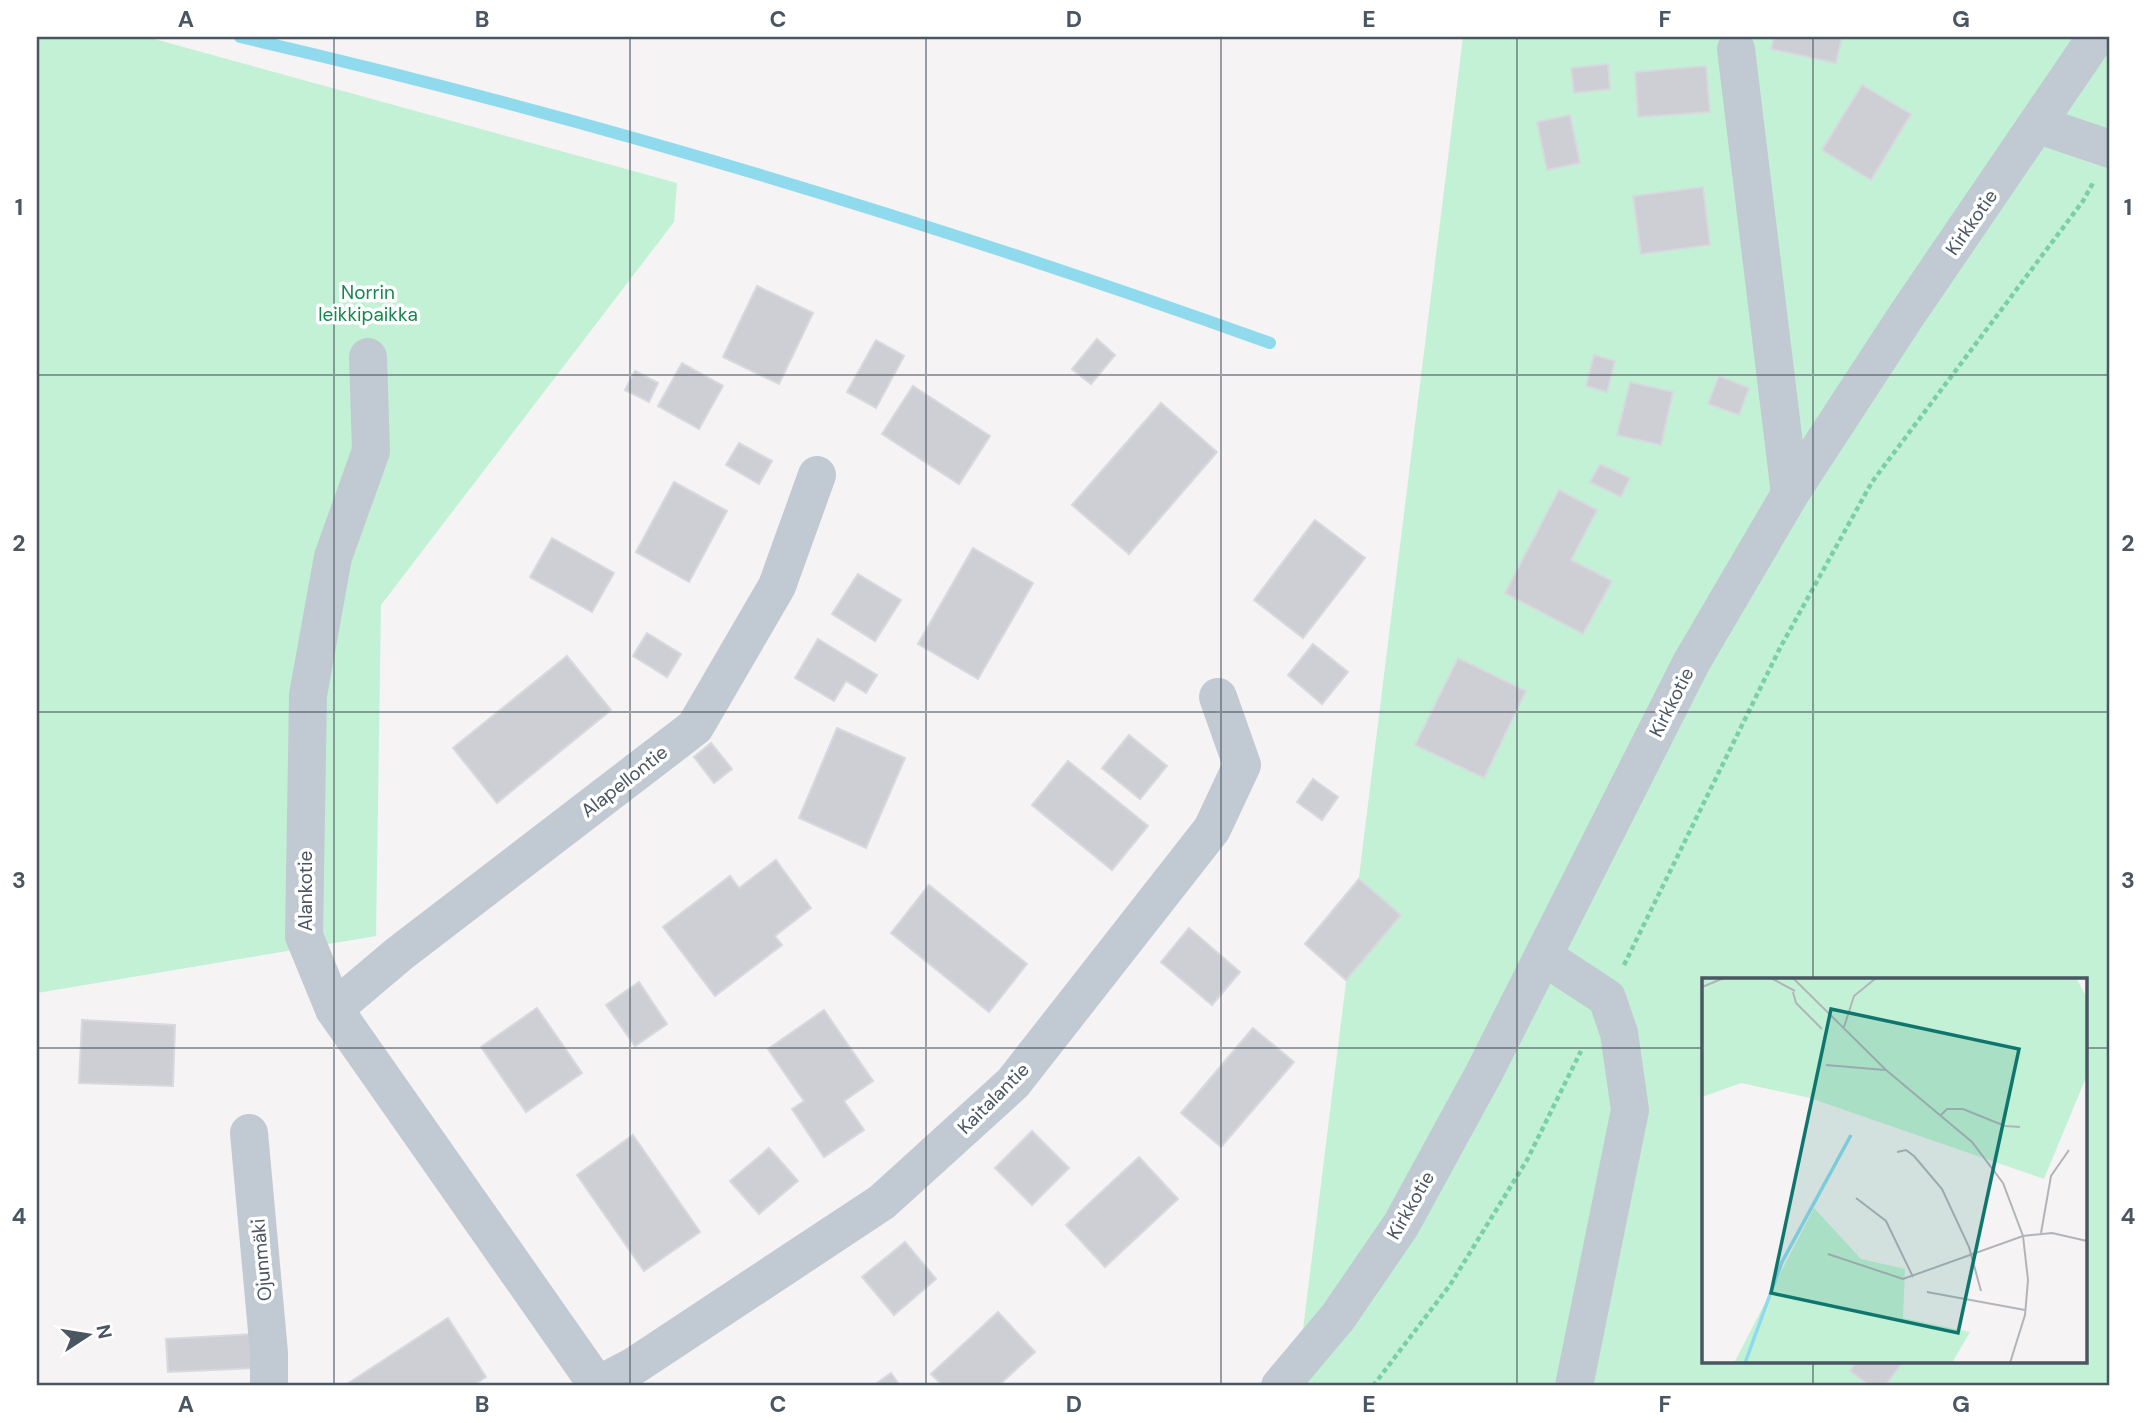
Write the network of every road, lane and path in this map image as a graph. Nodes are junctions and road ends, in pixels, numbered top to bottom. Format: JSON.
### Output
{"nodes":[{"id":1,"x":2096,"y":37,"type":"edge"},
{"id":2,"x":1736,"y":49,"type":"dead end"},
{"id":3,"x":2039,"y":125,"type":"junction"},
{"id":4,"x":2105,"y":160,"type":"edge"},
{"id":5,"x":368,"y":357,"type":"dead end"},
{"id":6,"x":817,"y":475,"type":"dead end"},
{"id":7,"x":1790,"y":494,"type":"junction"},
{"id":8,"x":1217,"y":697,"type":"dead end"},
{"id":9,"x":1543,"y":956,"type":"junction"},
{"id":10,"x":1607,"y":998,"type":"junction"},
{"id":11,"x":334,"y":1009,"type":"junction"},
{"id":12,"x":248,"y":1133,"type":"dead end"},
{"id":13,"x":269,"y":1386,"type":"edge"},
{"id":14,"x":597,"y":1386,"type":"edge"},
{"id":15,"x":1280,"y":1386,"type":"edge"},
{"id":16,"x":1373,"y":1386,"type":"edge"},
{"id":17,"x":1574,"y":1386,"type":"edge"}],
"edges":[{"from":1,"to":3,"type":"street","name":"Kirkkotie"},
{"from":2,"to":7,"type":"street"},
{"from":3,"to":4,"type":"street"},
{"from":3,"to":7,"type":"street","name":"Kirkkotie"},
{"from":4,"to":10,"type":"path"},
{"from":5,"to":11,"type":"street","name":"Alankotie"},
{"from":6,"to":11,"type":"street","name":"Alapellontie"},
{"from":7,"to":9,"type":"street","name":"Kirkkotie"},
{"from":8,"to":14,"type":"street","name":"Kaitalantie"},
{"from":9,"to":10,"type":"street"},
{"from":9,"to":15,"type":"street","name":"Kirkkotie"},
{"from":10,"to":16,"type":"path"},
{"from":10,"to":17,"type":"street"},
{"from":11,"to":14,"type":"street","name":"Alankotie"},
{"from":12,"to":13,"type":"street","name":"Ojunmäki"}]}
